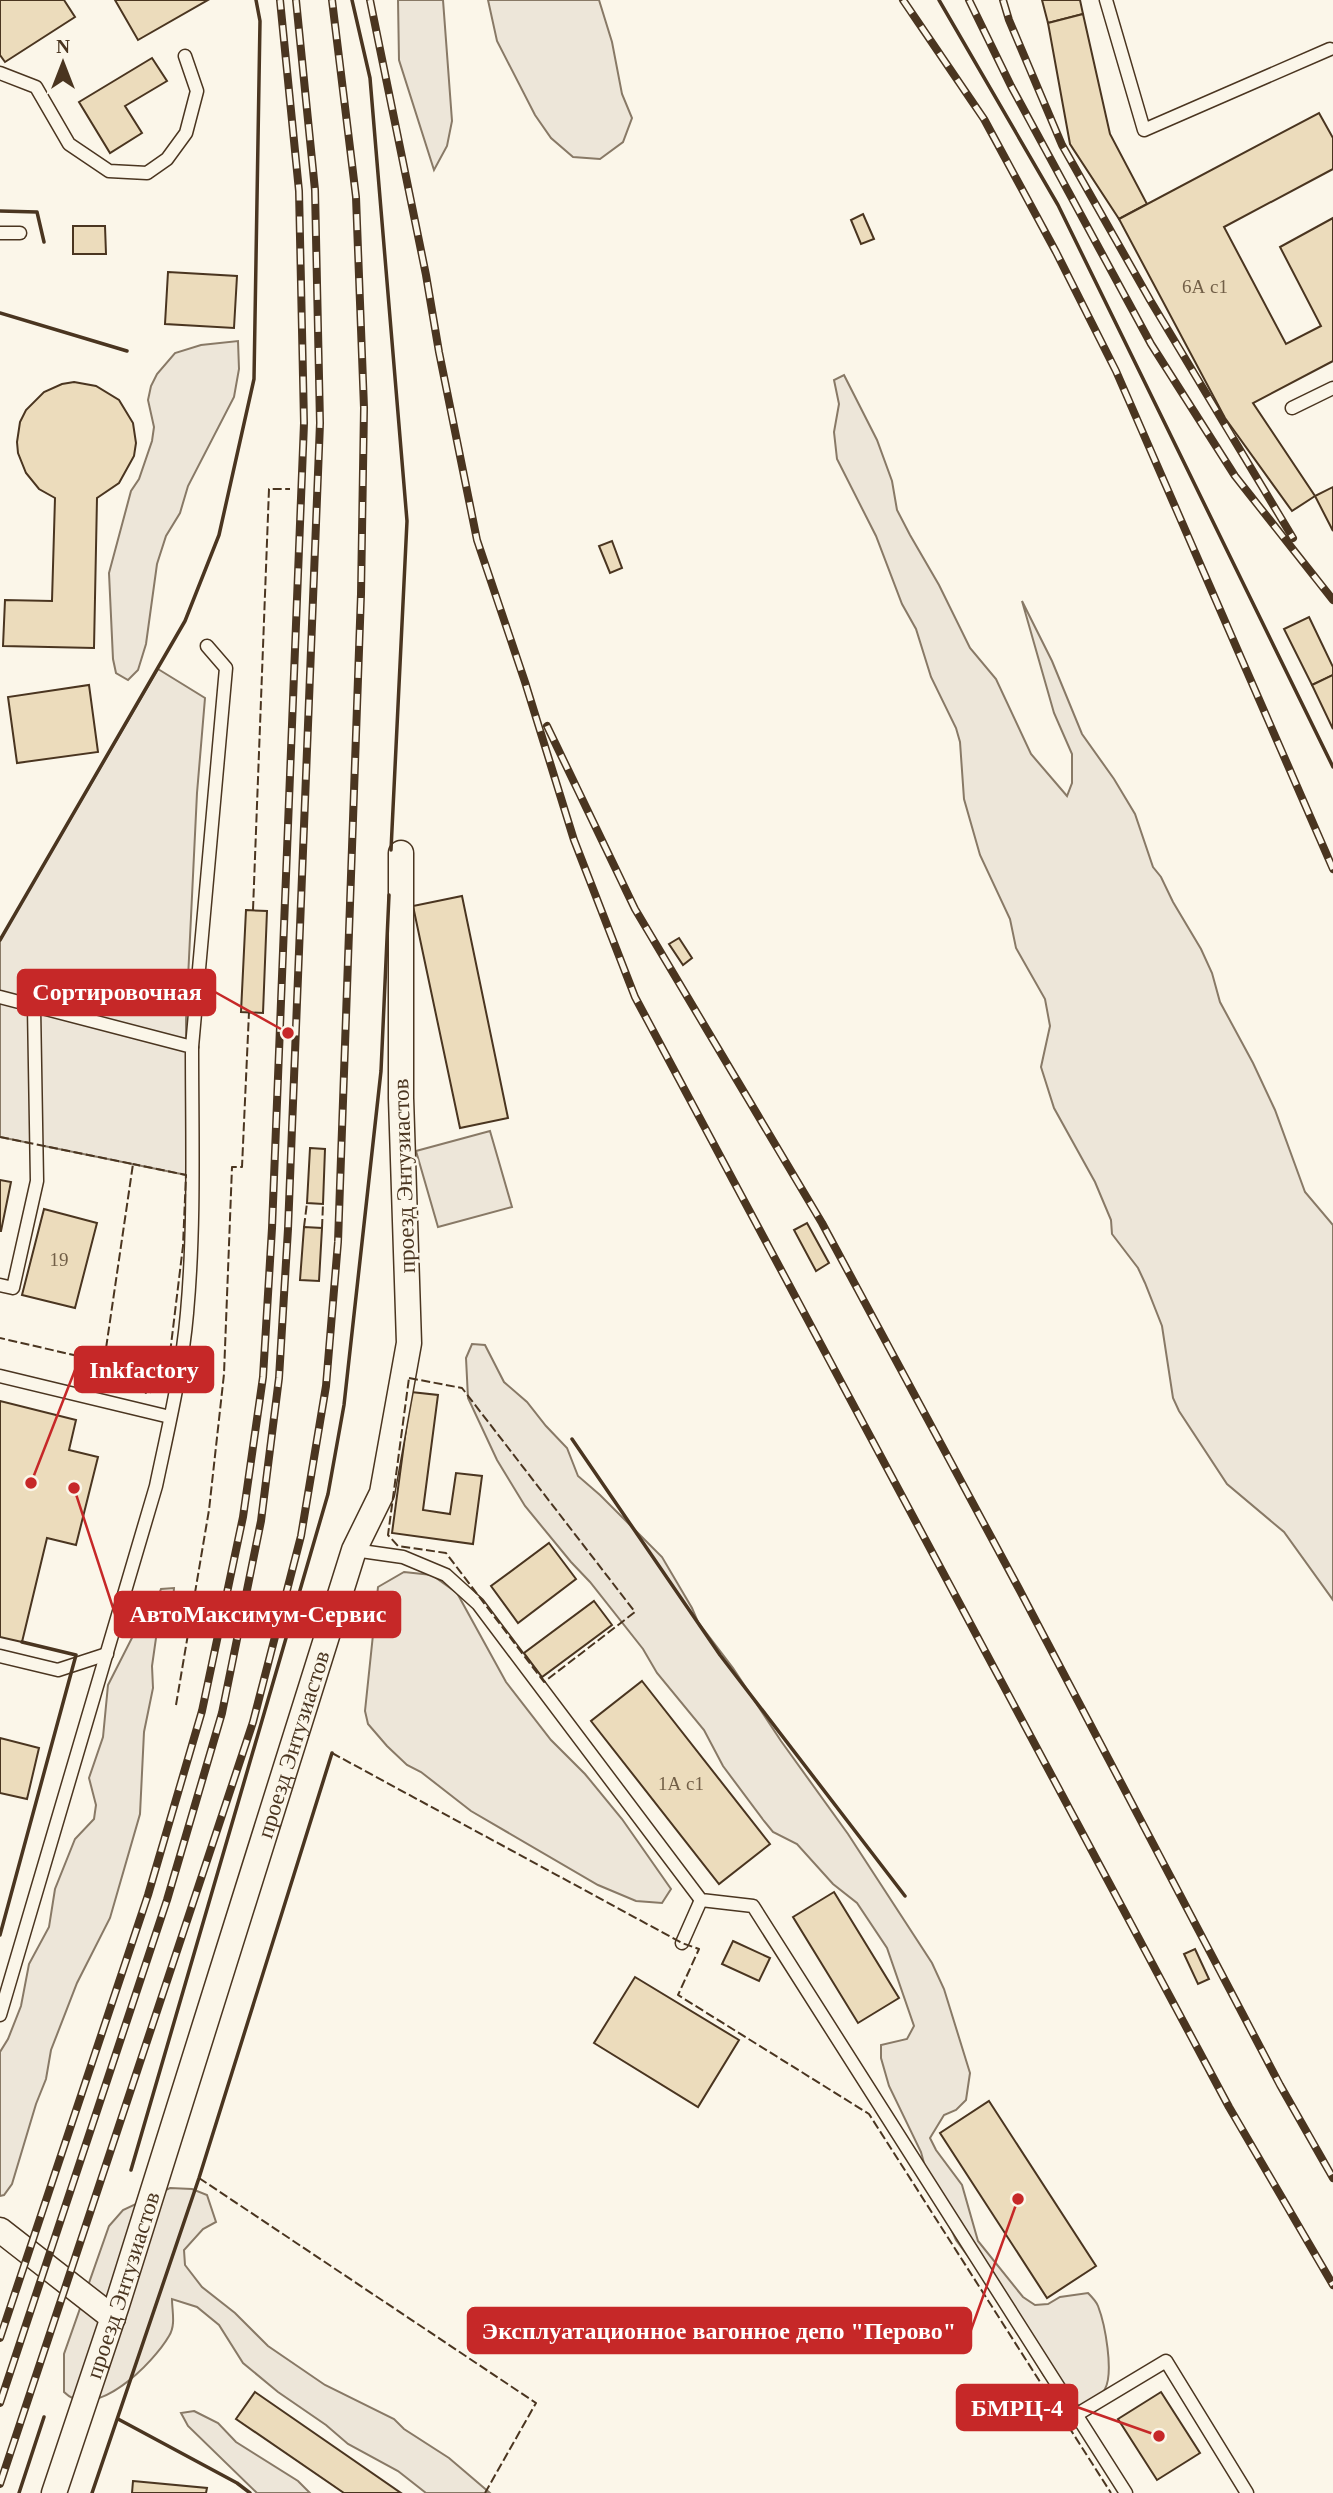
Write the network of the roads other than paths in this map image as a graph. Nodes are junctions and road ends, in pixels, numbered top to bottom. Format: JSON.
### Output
{"nodes":[{"id":1,"x":1106,"y":0,"type":"edge"},
{"id":2,"x":1330,"y":50,"type":"dead end"},
{"id":3,"x":186,"y":56,"type":"dead end"},
{"id":4,"x":0,"y":73,"type":"edge"},
{"id":5,"x":0,"y":233,"type":"edge"},
{"id":6,"x":20,"y":233,"type":"dead end"},
{"id":7,"x":1333,"y":388,"type":"edge"},
{"id":8,"x":1292,"y":408,"type":"dead end"},
{"id":9,"x":207,"y":646,"type":"dead end"},
{"id":10,"x":401,"y":853,"type":"dead end"},
{"id":11,"x":0,"y":997,"type":"edge"},
{"id":12,"x":34,"y":1007,"type":"junction"},
{"id":13,"x":192,"y":1047,"type":"junction"},
{"id":14,"x":0,"y":1285,"type":"edge"},
{"id":15,"x":0,"y":1376,"type":"edge"},
{"id":16,"x":170,"y":1417,"type":"junction"},
{"id":17,"x":354,"y":1550,"type":"junction"},
{"id":18,"x":107,"y":1654,"type":"junction"},
{"id":19,"x":0,"y":1656,"type":"edge"},
{"id":20,"x":701,"y":1900,"type":"junction"},
{"id":21,"x":682,"y":1943,"type":"dead end"},
{"id":22,"x":0,"y":2015,"type":"edge"},
{"id":23,"x":0,"y":2230,"type":"edge"},
{"id":24,"x":113,"y":2318,"type":"junction"},
{"id":25,"x":1076,"y":2414,"type":"junction"},
{"id":26,"x":54,"y":2493,"type":"edge"},
{"id":27,"x":1126,"y":2493,"type":"edge"},
{"id":28,"x":1247,"y":2493,"type":"edge"}],
"edges":[{"from":1,"to":2,"type":"lane"},
{"from":3,"to":4,"type":"lane"},
{"from":5,"to":6,"type":"lane"},
{"from":7,"to":8,"type":"lane"},
{"from":9,"to":13,"type":"lane"},
{"from":10,"to":17,"type":"street","name":"проезд Энтузиастов"},
{"from":11,"to":12,"type":"lane"},
{"from":12,"to":13,"type":"lane"},
{"from":12,"to":14,"type":"lane"},
{"from":13,"to":16,"type":"lane"},
{"from":15,"to":16,"type":"lane"},
{"from":16,"to":18,"type":"lane"},
{"from":17,"to":20,"type":"lane"},
{"from":17,"to":24,"type":"street","name":"проезд Энтузиастов"},
{"from":18,"to":19,"type":"lane"},
{"from":18,"to":22,"type":"lane"},
{"from":20,"to":21,"type":"lane"},
{"from":20,"to":25,"type":"lane"},
{"from":23,"to":24,"type":"street"},
{"from":24,"to":26,"type":"street","name":"проезд Энтузиастов"},
{"from":25,"to":27,"type":"lane"},
{"from":25,"to":28,"type":"lane"}]}
